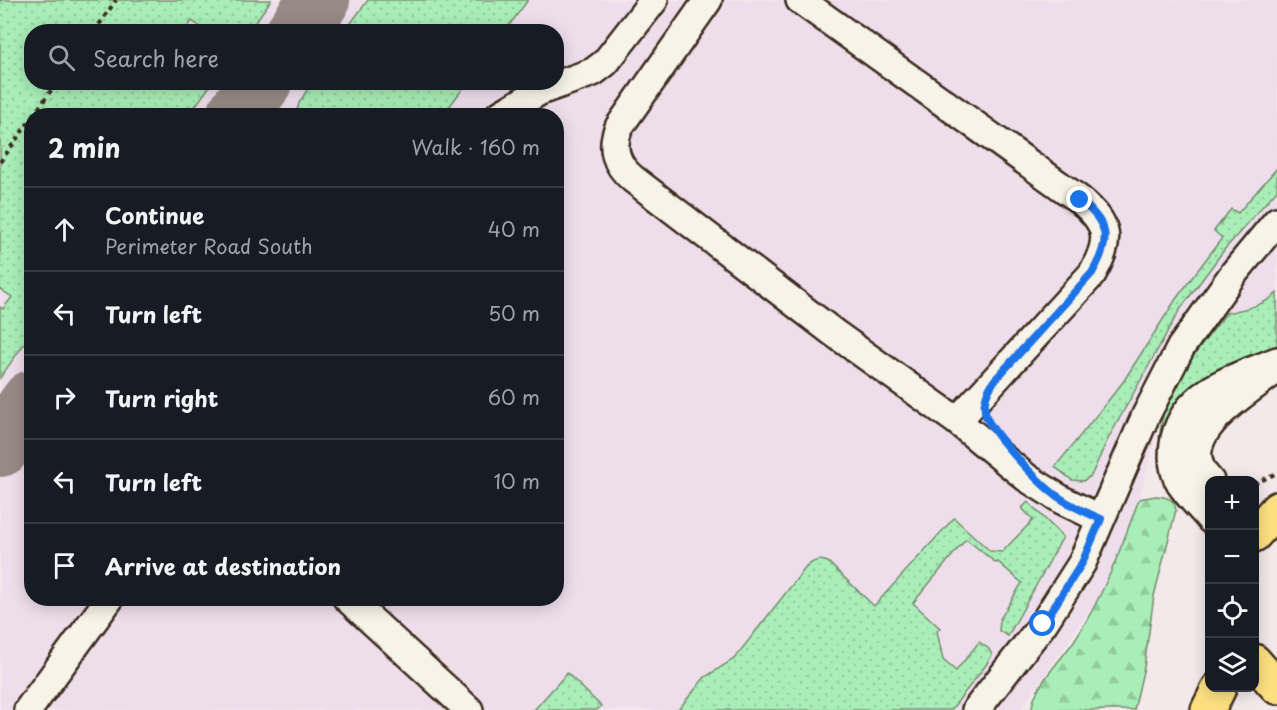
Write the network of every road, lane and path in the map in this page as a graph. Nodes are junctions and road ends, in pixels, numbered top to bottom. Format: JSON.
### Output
{"nodes":[{"id":1,"x":116,"y":0,"type":"edge"},
{"id":2,"x":654,"y":0,"type":"edge"},
{"id":3,"x":708,"y":0,"type":"edge"},
{"id":4,"x":807,"y":3,"type":"edge"},
{"id":5,"x":100,"y":24,"type":"edge"},
{"id":6,"x":564,"y":82,"type":"edge"},
{"id":7,"x":51,"y":90,"type":"edge"},
{"id":8,"x":543,"y":90,"type":"edge"},
{"id":9,"x":38,"y":108,"type":"edge"},
{"id":10,"x":511,"y":108,"type":"edge"},
{"id":11,"x":24,"y":128,"type":"edge"},
{"id":12,"x":0,"y":162,"type":"edge"},
{"id":13,"x":1277,"y":223,"type":"edge"},
{"id":14,"x":1277,"y":361,"type":"edge"},
{"id":15,"x":1277,"y":369,"type":"edge"},
{"id":16,"x":994,"y":381,"type":"junction"},
{"id":17,"x":957,"y":421,"type":"junction"},
{"id":18,"x":1277,"y":473,"type":"edge"},
{"id":19,"x":1206,"y":476,"type":"edge"},
{"id":20,"x":1259,"y":482,"type":"edge"},
{"id":21,"x":1055,"y":495,"type":"junction"},
{"id":22,"x":1277,"y":504,"type":"edge"},
{"id":23,"x":1259,"y":507,"type":"edge"},
{"id":24,"x":1277,"y":509,"type":"edge"},
{"id":25,"x":1205,"y":514,"type":"edge"},
{"id":26,"x":1101,"y":519,"type":"junction"},
{"id":27,"x":1258,"y":530,"type":"edge"},
{"id":28,"x":104,"y":606,"type":"edge"},
{"id":29,"x":356,"y":606,"type":"edge"},
{"id":30,"x":1259,"y":667,"type":"edge"},
{"id":31,"x":1277,"y":687,"type":"edge"},
{"id":32,"x":1217,"y":692,"type":"edge"},
{"id":33,"x":28,"y":710,"type":"edge"},
{"id":34,"x":469,"y":710,"type":"edge"},
{"id":35,"x":976,"y":710,"type":"edge"},
{"id":36,"x":1208,"y":710,"type":"edge"}],
"edges":[{"from":1,"to":5,"type":"path"},
{"from":2,"to":6,"type":"street"},
{"from":3,"to":17,"type":"street"},
{"from":4,"to":16,"type":"street"},
{"from":7,"to":9,"type":"path"},
{"from":8,"to":10,"type":"street"},
{"from":11,"to":12,"type":"path"},
{"from":13,"to":26,"type":"street"},
{"from":14,"to":25,"type":"street"},
{"from":15,"to":19,"type":"street"},
{"from":16,"to":17,"type":"street"},
{"from":16,"to":21,"type":"street"},
{"from":17,"to":21,"type":"street"},
{"from":18,"to":20,"type":"path"},
{"from":21,"to":26,"type":"street"},
{"from":22,"to":23,"type":"street"},
{"from":24,"to":27,"type":"main road"},
{"from":26,"to":35,"type":"street"},
{"from":28,"to":33,"type":"street"},
{"from":29,"to":34,"type":"street"},
{"from":30,"to":31,"type":"main road"},
{"from":32,"to":36,"type":"main road"}]}
